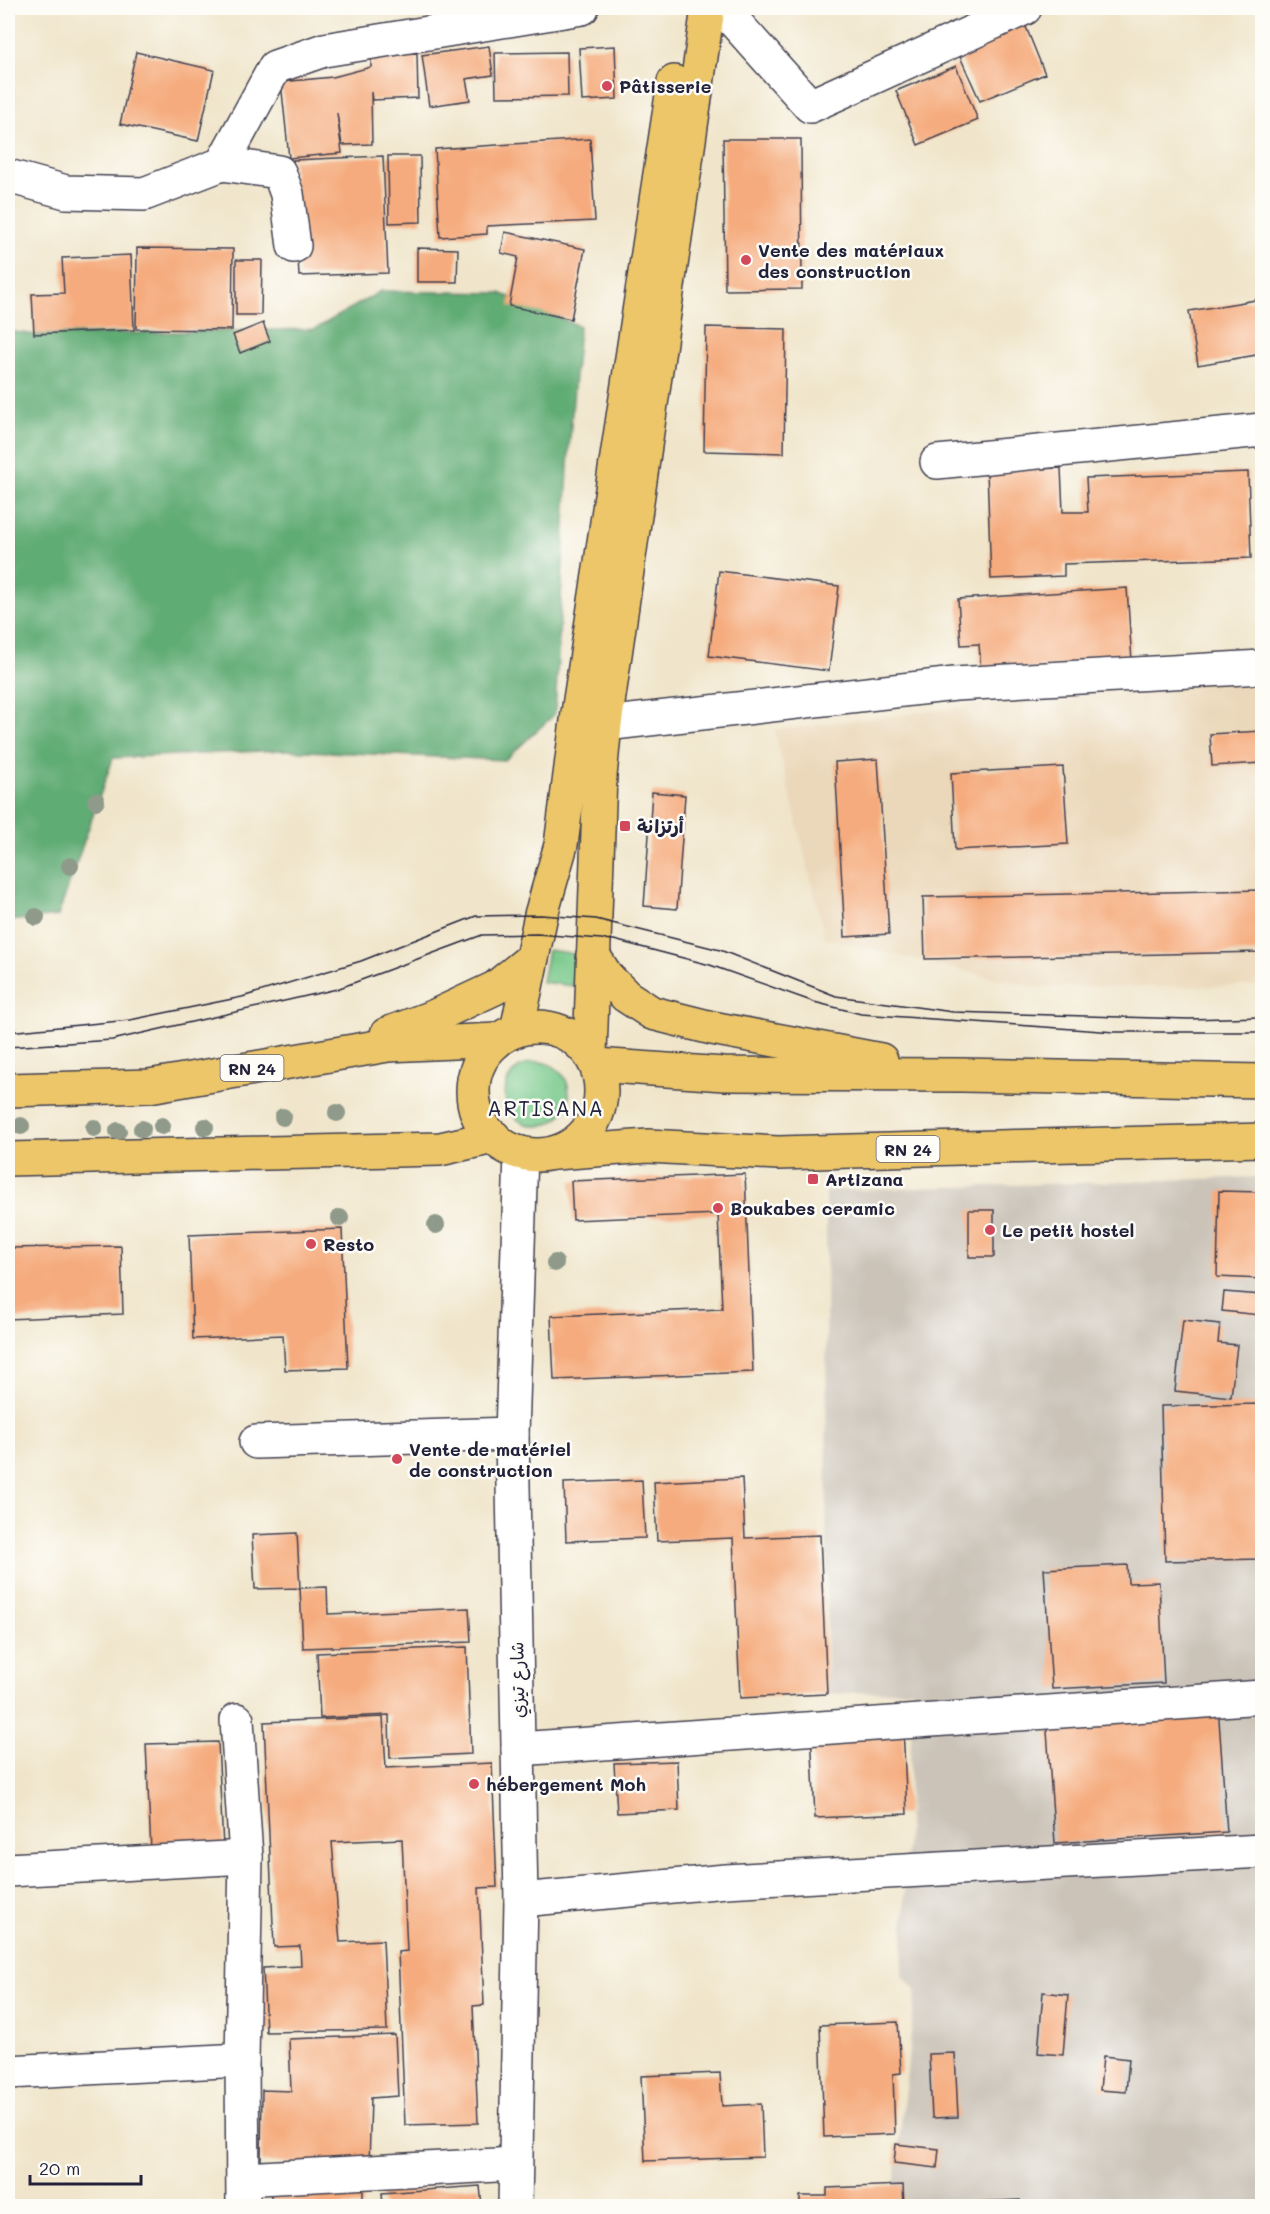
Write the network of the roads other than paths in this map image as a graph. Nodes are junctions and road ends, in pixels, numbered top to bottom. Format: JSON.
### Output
{"nodes":[{"id":1,"x":582,"y":8,"type":"edge"},
{"id":2,"x":685,"y":8,"type":"edge"},
{"id":3,"x":708,"y":8,"type":"edge"},
{"id":4,"x":722,"y":8,"type":"edge"},
{"id":5,"x":1025,"y":8,"type":"edge"},
{"id":6,"x":222,"y":164,"type":"junction"},
{"id":7,"x":8,"y":176,"type":"edge"},
{"id":8,"x":294,"y":246,"type":"dead end"},
{"id":9,"x":1263,"y":430,"type":"edge"},
{"id":10,"x":937,"y":462,"type":"dead end"},
{"id":11,"x":1263,"y":667,"type":"edge"},
{"id":12,"x":604,"y":724,"type":"junction"},
{"id":13,"x":593,"y":955,"type":"junction"},
{"id":14,"x":531,"y":959,"type":"junction"},
{"id":15,"x":507,"y":1035,"type":"junction"},
{"id":16,"x":345,"y":1052,"type":"junction"},
{"id":17,"x":593,"y":1059,"type":"junction"},
{"id":18,"x":962,"y":1075,"type":"junction"},
{"id":19,"x":1263,"y":1081,"type":"edge"},
{"id":20,"x":8,"y":1090,"type":"edge"},
{"id":21,"x":494,"y":1137,"type":"junction"},
{"id":22,"x":1263,"y":1140,"type":"edge"},
{"id":23,"x":521,"y":1153,"type":"junction"},
{"id":24,"x":555,"y":1153,"type":"junction"},
{"id":25,"x":8,"y":1159,"type":"edge"},
{"id":26,"x":513,"y":1434,"type":"junction"},
{"id":27,"x":256,"y":1442,"type":"dead end"},
{"id":28,"x":1263,"y":1697,"type":"edge"},
{"id":29,"x":237,"y":1720,"type":"dead end"},
{"id":30,"x":518,"y":1749,"type":"junction"},
{"id":31,"x":1263,"y":1851,"type":"edge"},
{"id":32,"x":246,"y":1857,"type":"junction"},
{"id":33,"x":8,"y":1870,"type":"edge"},
{"id":34,"x":520,"y":1900,"type":"junction"},
{"id":35,"x":242,"y":2060,"type":"junction"},
{"id":36,"x":8,"y":2072,"type":"edge"},
{"id":37,"x":515,"y":2164,"type":"junction"},
{"id":38,"x":243,"y":2193,"type":"edge"},
{"id":39,"x":515,"y":2206,"type":"edge"}],
"edges":[{"from":1,"to":6,"type":"street"},
{"from":2,"to":14,"type":"main road"},
{"from":3,"to":12,"type":"main road"},
{"from":4,"to":5,"type":"street"},
{"from":6,"to":7,"type":"street"},
{"from":6,"to":8,"type":"street"},
{"from":9,"to":10,"type":"street"},
{"from":11,"to":12,"type":"street"},
{"from":12,"to":13,"type":"main road"},
{"from":13,"to":17,"type":"main road"},
{"from":13,"to":18,"type":"main road"},
{"from":14,"to":15,"type":"main road"},
{"from":14,"to":16,"type":"main road"},
{"from":15,"to":16,"type":"main road","number":"RN 24"},
{"from":15,"to":17,"type":"main road"},
{"from":15,"to":21,"type":"main road"},
{"from":16,"to":20,"type":"main road","number":"RN 24"},
{"from":17,"to":18,"type":"main road"},
{"from":17,"to":24,"type":"main road"},
{"from":18,"to":19,"type":"main road"},
{"from":21,"to":23,"type":"main road"},
{"from":21,"to":25,"type":"main road"},
{"from":22,"to":24,"type":"main road","number":"RN 24"},
{"from":23,"to":24,"type":"main road"},
{"from":23,"to":26,"type":"street","name":"شارع تيزي"},
{"from":26,"to":27,"type":"street"},
{"from":26,"to":30,"type":"street","name":"شارع تيزي"},
{"from":28,"to":30,"type":"street"},
{"from":29,"to":32,"type":"street"},
{"from":30,"to":34,"type":"street","name":"شارع تيزي"},
{"from":31,"to":34,"type":"street"},
{"from":32,"to":33,"type":"street"},
{"from":32,"to":35,"type":"street"},
{"from":34,"to":37,"type":"street","name":"شارع تيزي"},
{"from":35,"to":36,"type":"street"},
{"from":35,"to":38,"type":"street"},
{"from":37,"to":38,"type":"street"},
{"from":37,"to":39,"type":"street","name":"شارع تيزي"}]}
